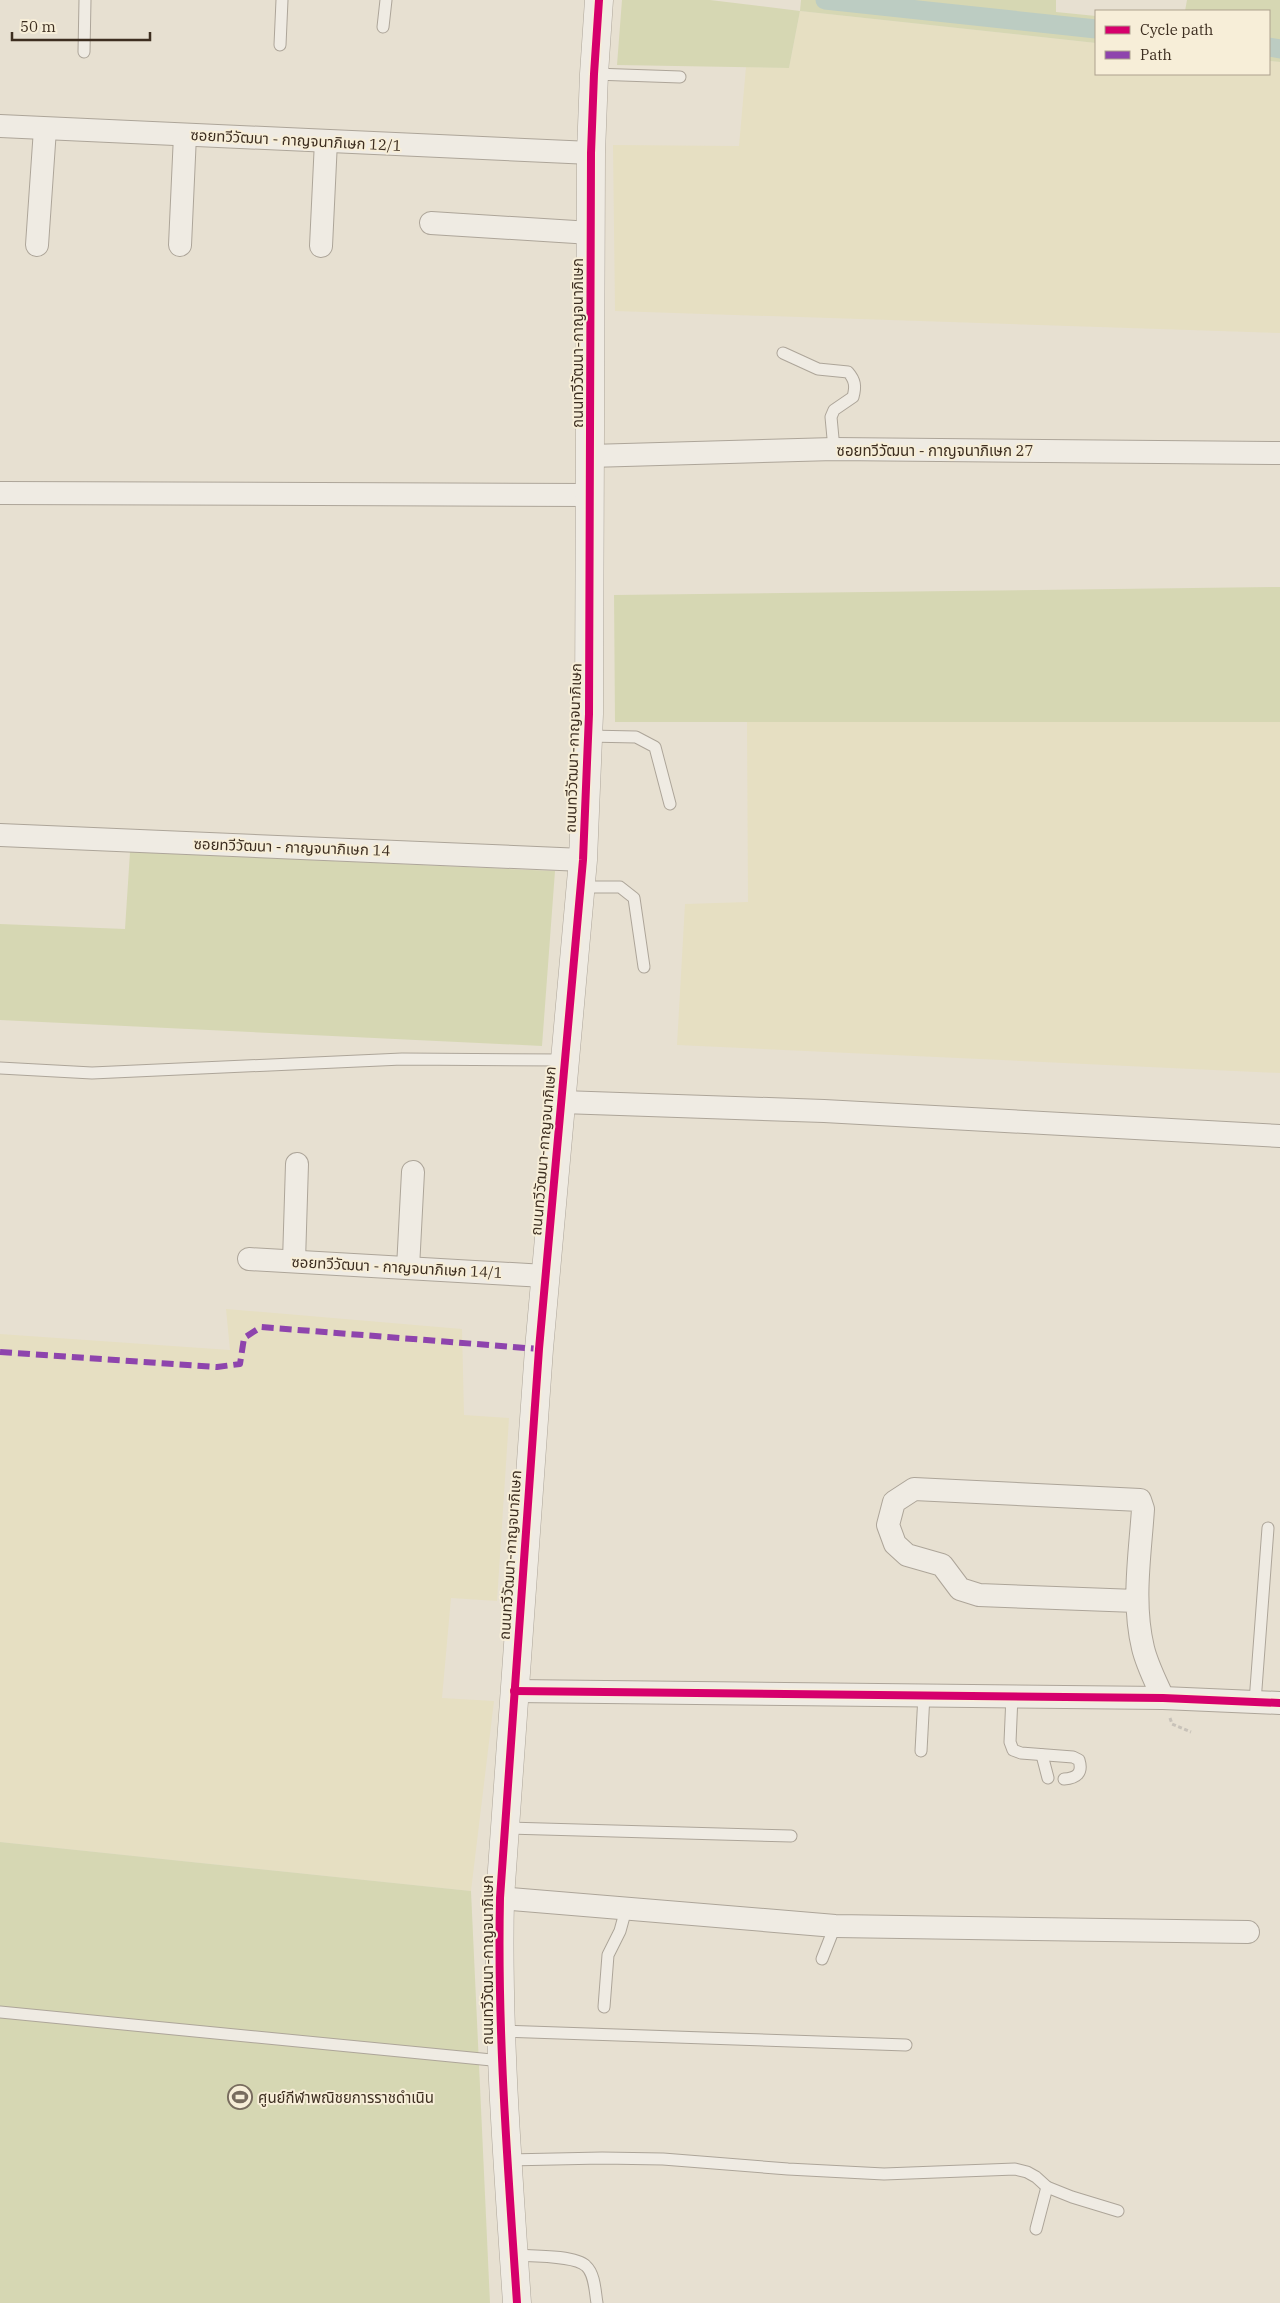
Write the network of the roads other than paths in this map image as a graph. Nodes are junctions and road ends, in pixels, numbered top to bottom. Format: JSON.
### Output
{"nodes":[{"id":1,"x":85,"y":0,"type":"edge"},
{"id":2,"x":282,"y":0,"type":"edge"},
{"id":3,"x":386,"y":0,"type":"edge"},
{"id":4,"x":599,"y":0,"type":"edge"},
{"id":5,"x":383,"y":27,"type":"dead end"},
{"id":6,"x":280,"y":45,"type":"dead end"},
{"id":7,"x":84,"y":52,"type":"dead end"},
{"id":8,"x":594,"y":74,"type":"junction"},
{"id":9,"x":680,"y":77,"type":"dead end"},
{"id":10,"x":0,"y":126,"type":"edge"},
{"id":11,"x":45,"y":128,"type":"junction"},
{"id":12,"x":185,"y":135,"type":"junction"},
{"id":13,"x":326,"y":141,"type":"junction"},
{"id":14,"x":592,"y":153,"type":"junction"},
{"id":15,"x":431,"y":223,"type":"dead end"},
{"id":16,"x":591,"y":233,"type":"junction"},
{"id":17,"x":37,"y":245,"type":"dead end"},
{"id":18,"x":180,"y":245,"type":"dead end"},
{"id":19,"x":321,"y":246,"type":"dead end"},
{"id":20,"x":783,"y":353,"type":"dead end"},
{"id":21,"x":834,"y":449,"type":"junction"},
{"id":22,"x":1280,"y":453,"type":"edge"},
{"id":23,"x":590,"y":456,"type":"junction"},
{"id":24,"x":0,"y":494,"type":"edge"},
{"id":25,"x":590,"y":495,"type":"junction"},
{"id":26,"x":588,"y":736,"type":"junction"},
{"id":27,"x":670,"y":804,"type":"dead end"},
{"id":28,"x":0,"y":835,"type":"edge"},
{"id":29,"x":583,"y":860,"type":"junction"},
{"id":30,"x":580,"y":887,"type":"junction"},
{"id":31,"x":644,"y":967,"type":"dead end"},
{"id":32,"x":566,"y":1060,"type":"junction"},
{"id":33,"x":0,"y":1068,"type":"edge"},
{"id":34,"x":562,"y":1102,"type":"junction"},
{"id":35,"x":1280,"y":1136,"type":"edge"},
{"id":36,"x":297,"y":1164,"type":"dead end"},
{"id":37,"x":413,"y":1172,"type":"dead end"},
{"id":38,"x":249,"y":1259,"type":"dead end"},
{"id":39,"x":294,"y":1262,"type":"junction"},
{"id":40,"x":408,"y":1268,"type":"junction"},
{"id":41,"x":545,"y":1276,"type":"junction"},
{"id":42,"x":1268,"y":1528,"type":"dead end"},
{"id":43,"x":1136,"y":1601,"type":"junction"},
{"id":44,"x":514,"y":1691,"type":"junction"},
{"id":45,"x":924,"y":1695,"type":"junction"},
{"id":46,"x":1012,"y":1696,"type":"junction"},
{"id":47,"x":1163,"y":1698,"type":"junction"},
{"id":48,"x":1255,"y":1702,"type":"junction"},
{"id":49,"x":1280,"y":1703,"type":"edge"},
{"id":50,"x":921,"y":1750,"type":"dead end"},
{"id":51,"x":1042,"y":1755,"type":"junction"},
{"id":52,"x":1048,"y":1778,"type":"dead end"},
{"id":53,"x":1064,"y":1779,"type":"dead end"},
{"id":54,"x":503,"y":1828,"type":"junction"},
{"id":55,"x":791,"y":1836,"type":"dead end"},
{"id":56,"x":500,"y":1898,"type":"junction"},
{"id":57,"x":626,"y":1909,"type":"junction"},
{"id":58,"x":835,"y":1926,"type":"junction"},
{"id":59,"x":1248,"y":1932,"type":"dead end"},
{"id":60,"x":822,"y":1959,"type":"dead end"},
{"id":61,"x":604,"y":2007,"type":"dead end"},
{"id":62,"x":0,"y":2012,"type":"edge"},
{"id":63,"x":501,"y":2031,"type":"junction"},
{"id":64,"x":906,"y":2045,"type":"dead end"},
{"id":65,"x":502,"y":2060,"type":"junction"},
{"id":66,"x":508,"y":2160,"type":"junction"},
{"id":67,"x":1047,"y":2188,"type":"junction"},
{"id":68,"x":1118,"y":2211,"type":"dead end"},
{"id":69,"x":1036,"y":2228,"type":"dead end"},
{"id":70,"x":514,"y":2255,"type":"junction"},
{"id":71,"x":517,"y":2303,"type":"edge"},
{"id":72,"x":597,"y":2303,"type":"edge"}],
"edges":[{"from":1,"to":7,"type":"lane"},
{"from":2,"to":6,"type":"lane"},
{"from":3,"to":5,"type":"lane"},
{"from":4,"to":8,"type":"street","name":"ถนนทวีวัฒนา-กาญจนาภิเษก"},
{"from":8,"to":9,"type":"lane"},
{"from":8,"to":14,"type":"street","name":"ถนนทวีวัฒนา-กาญจนาภิเษก"},
{"from":10,"to":11,"type":"street","name":"ซอยทวีวัฒนา - กาญจนาภิเษก 12/1"},
{"from":11,"to":12,"type":"street","name":"ซอยทวีวัฒนา - กาญจนาภิเษก 12/1"},
{"from":11,"to":17,"type":"street"},
{"from":12,"to":13,"type":"street","name":"ซอยทวีวัฒนา - กาญจนาภิเษก 12/1"},
{"from":12,"to":18,"type":"street"},
{"from":13,"to":14,"type":"street","name":"ซอยทวีวัฒนา - กาญจนาภิเษก 12/1"},
{"from":13,"to":19,"type":"street"},
{"from":14,"to":16,"type":"street","name":"ถนนทวีวัฒนา-กาญจนาภิเษก"},
{"from":15,"to":16,"type":"street"},
{"from":16,"to":23,"type":"street","name":"ถนนทวีวัฒนา-กาญจนาภิเษก"},
{"from":20,"to":21,"type":"lane"},
{"from":21,"to":22,"type":"street","name":"ซอยทวีวัฒนา - กาญจนาภิเษก 27"},
{"from":21,"to":23,"type":"street","name":"ซอยทวีวัฒนา - กาญจนาภิเษก 27"},
{"from":23,"to":25,"type":"street","name":"ถนนทวีวัฒนา-กาญจนาภิเษก"},
{"from":24,"to":25,"type":"street"},
{"from":25,"to":26,"type":"street","name":"ถนนทวีวัฒนา-กาญจนาภิเษก"},
{"from":26,"to":27,"type":"lane"},
{"from":26,"to":29,"type":"street","name":"ถนนทวีวัฒนา-กาญจนาภิเษก"},
{"from":28,"to":29,"type":"street","name":"ซอยทวีวัฒนา - กาญจนาภิเษก 14"},
{"from":29,"to":30,"type":"street","name":"ถนนทวีวัฒนา-กาญจนาภิเษก"},
{"from":30,"to":31,"type":"lane"},
{"from":30,"to":32,"type":"street","name":"ถนนทวีวัฒนา-กาญจนาภิเษก"},
{"from":32,"to":33,"type":"lane"},
{"from":32,"to":34,"type":"street","name":"ถนนทวีวัฒนา-กาญจนาภิเษก"},
{"from":34,"to":35,"type":"street"},
{"from":34,"to":41,"type":"street","name":"ถนนทวีวัฒนา-กาญจนาภิเษก"},
{"from":36,"to":39,"type":"street"},
{"from":37,"to":40,"type":"street"},
{"from":38,"to":39,"type":"street","name":"ซอยทวีวัฒนา - กาญจนาภิเษก 14/1"},
{"from":39,"to":40,"type":"street","name":"ซอยทวีวัฒนา - กาญจนาภิเษก 14/1"},
{"from":40,"to":41,"type":"street","name":"ซอยทวีวัฒนา - กาญจนาภิเษก 14/1"},
{"from":41,"to":44,"type":"street","name":"ถนนทวีวัฒนา-กาญจนาภิเษก"},
{"from":42,"to":48,"type":"lane"},
{"from":43,"to":43,"type":"street"},
{"from":43,"to":47,"type":"street"},
{"from":44,"to":45,"type":"street"},
{"from":44,"to":54,"type":"street","name":"ถนนทวีวัฒนา-กาญจนาภิเษก"},
{"from":45,"to":46,"type":"street"},
{"from":45,"to":50,"type":"lane"},
{"from":46,"to":47,"type":"street"},
{"from":46,"to":51,"type":"lane"},
{"from":47,"to":48,"type":"street"},
{"from":48,"to":49,"type":"street"},
{"from":51,"to":52,"type":"lane"},
{"from":51,"to":53,"type":"lane"},
{"from":54,"to":55,"type":"lane"},
{"from":54,"to":56,"type":"street","name":"ถนนทวีวัฒนา-กาญจนาภิเษก"},
{"from":56,"to":57,"type":"street"},
{"from":56,"to":63,"type":"street","name":"ถนนทวีวัฒนา-กาญจนาภิเษก"},
{"from":57,"to":58,"type":"street"},
{"from":57,"to":61,"type":"lane"},
{"from":58,"to":59,"type":"street"},
{"from":58,"to":60,"type":"lane"},
{"from":62,"to":65,"type":"lane"},
{"from":63,"to":64,"type":"lane"},
{"from":63,"to":65,"type":"street","name":"ถนนทวีวัฒนา-กาญจนาภิเษก"},
{"from":65,"to":66,"type":"street","name":"ถนนทวีวัฒนา-กาญจนาภิเษก"},
{"from":66,"to":67,"type":"lane"},
{"from":66,"to":70,"type":"street","name":"ถนนทวีวัฒนา-กาญจนาภิเษก"},
{"from":67,"to":68,"type":"lane"},
{"from":67,"to":69,"type":"lane"},
{"from":70,"to":71,"type":"street","name":"ถนนทวีวัฒนา-กาญจนาภิเษก"},
{"from":70,"to":72,"type":"lane"}]}
